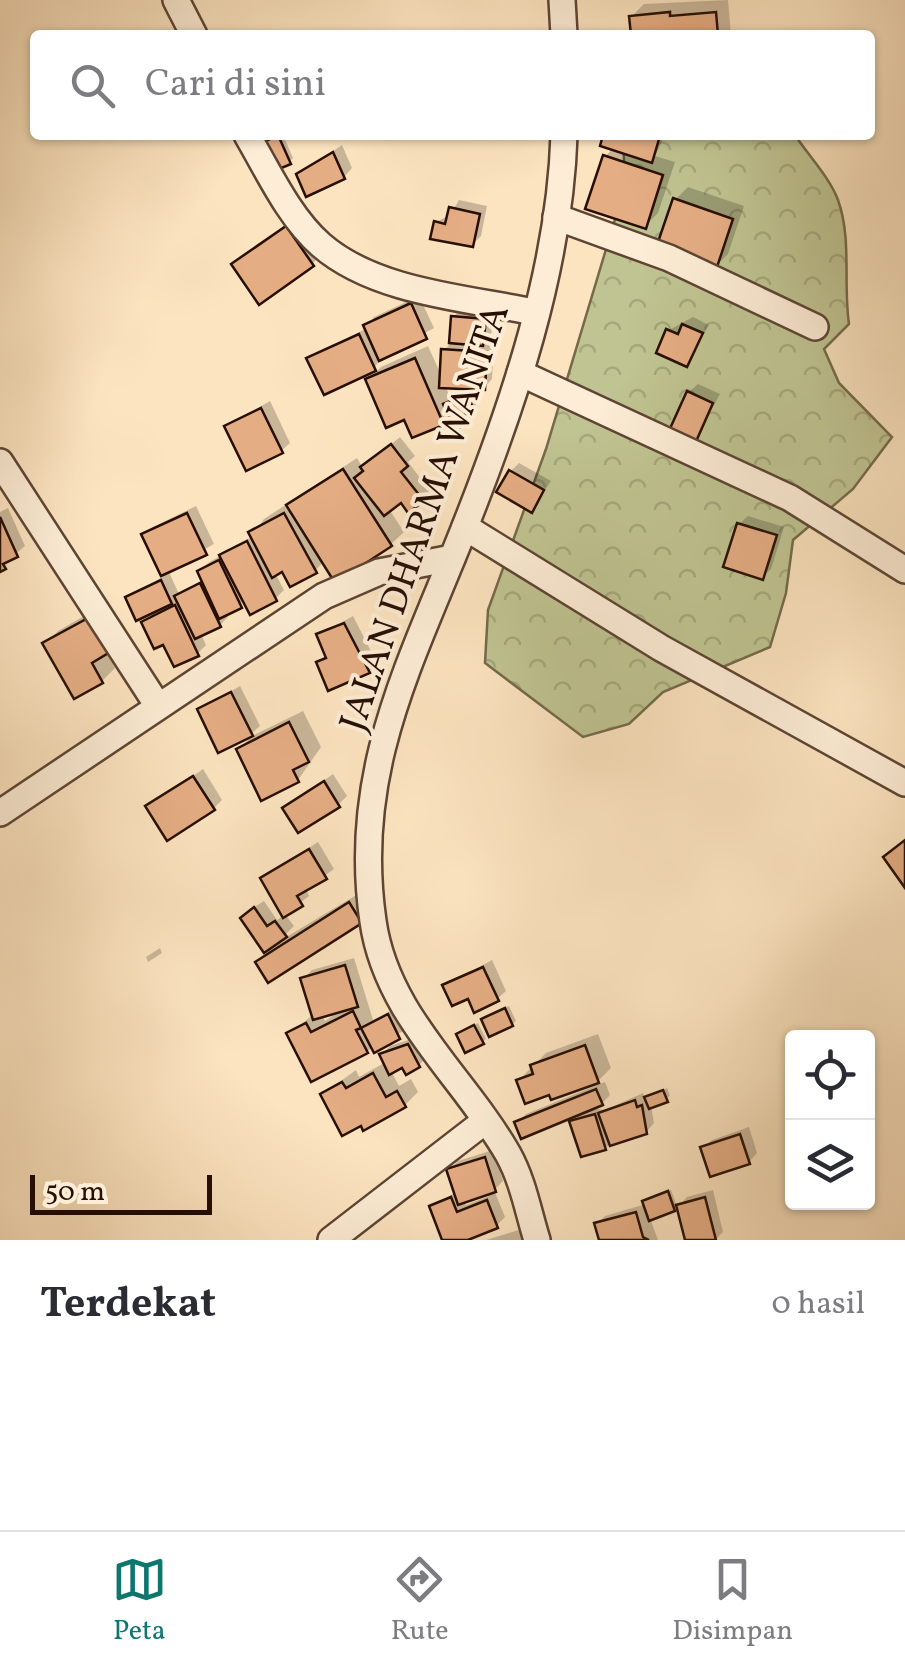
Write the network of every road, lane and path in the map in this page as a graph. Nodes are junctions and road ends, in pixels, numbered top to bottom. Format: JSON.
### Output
{"nodes":[{"id":1,"x":176,"y":0,"type":"edge"},
{"id":2,"x":562,"y":0,"type":"edge"},
{"id":3,"x":191,"y":30,"type":"edge"},
{"id":4,"x":564,"y":30,"type":"edge"},
{"id":5,"x":250,"y":140,"type":"edge"},
{"id":6,"x":564,"y":140,"type":"edge"},
{"id":7,"x":556,"y":216,"type":"junction"},
{"id":8,"x":534,"y":312,"type":"junction"},
{"id":9,"x":815,"y":326,"type":"dead end"},
{"id":10,"x":520,"y":373,"type":"junction"},
{"id":11,"x":0,"y":462,"type":"edge"},
{"id":12,"x":465,"y":527,"type":"junction"},
{"id":13,"x":452,"y":558,"type":"junction"},
{"id":14,"x":905,"y":570,"type":"edge"},
{"id":15,"x":158,"y":706,"type":"junction"},
{"id":16,"x":905,"y":782,"type":"edge"},
{"id":17,"x":0,"y":814,"type":"edge"},
{"id":18,"x":484,"y":1121,"type":"junction"},
{"id":19,"x":331,"y":1240,"type":"edge"},
{"id":20,"x":537,"y":1240,"type":"edge"}],
"edges":[{"from":1,"to":3,"type":"street"},
{"from":2,"to":4,"type":"street"},
{"from":5,"to":8,"type":"street"},
{"from":6,"to":7,"type":"street","name":"JALAN DHARMA WANITA"},
{"from":7,"to":8,"type":"street","name":"JALAN DHARMA WANITA"},
{"from":7,"to":9,"type":"street"},
{"from":8,"to":10,"type":"street","name":"JALAN DHARMA WANITA"},
{"from":10,"to":12,"type":"street","name":"JALAN DHARMA WANITA"},
{"from":10,"to":14,"type":"street"},
{"from":11,"to":15,"type":"street"},
{"from":12,"to":13,"type":"street","name":"JALAN DHARMA WANITA"},
{"from":12,"to":16,"type":"street"},
{"from":13,"to":15,"type":"street"},
{"from":13,"to":18,"type":"street","name":"JALAN DHARMA WANITA"},
{"from":15,"to":17,"type":"street"},
{"from":18,"to":19,"type":"street"},
{"from":18,"to":20,"type":"street","name":"JALAN DHARMA WANITA"}]}
